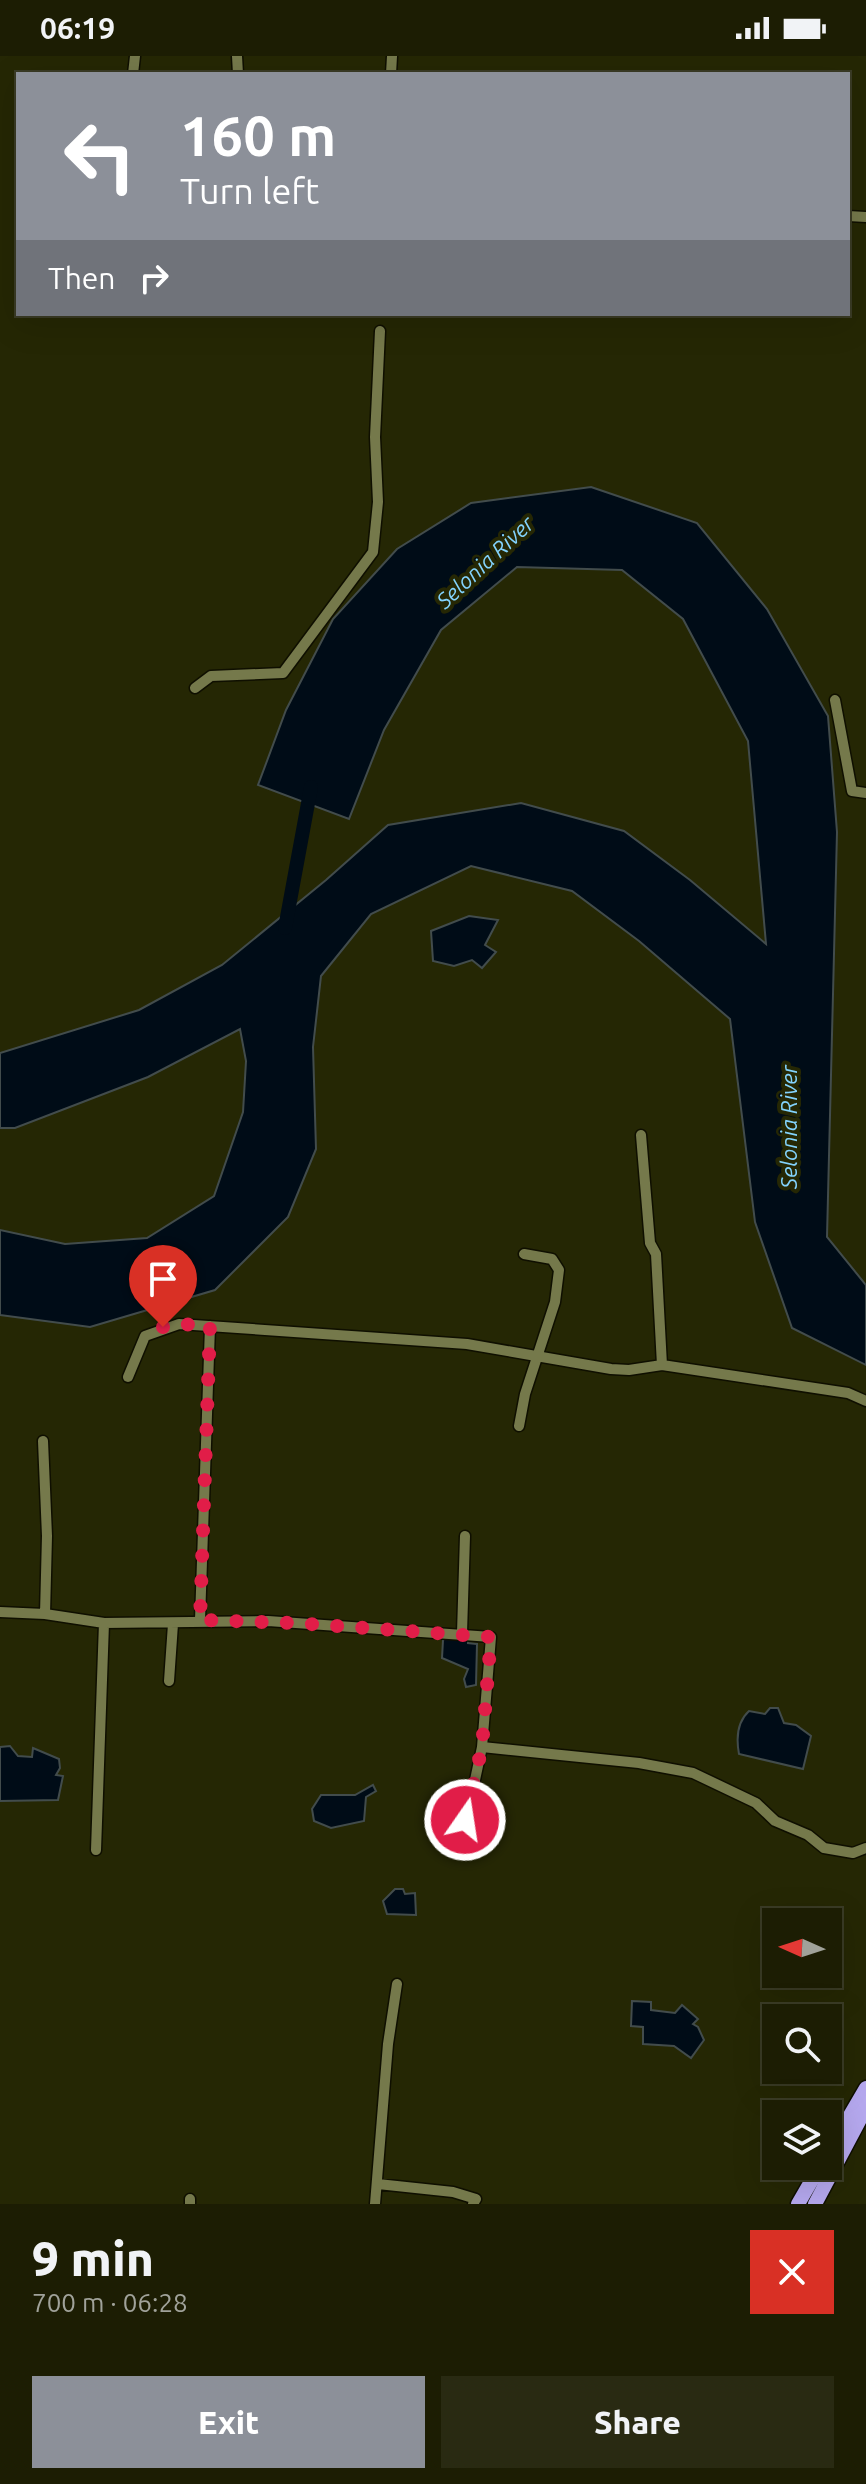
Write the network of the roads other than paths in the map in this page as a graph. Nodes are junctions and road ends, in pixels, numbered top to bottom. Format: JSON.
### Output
{"nodes":[{"id":1,"x":380,"y":331,"type":"dead end"},
{"id":2,"x":195,"y":688,"type":"dead end"},
{"id":3,"x":835,"y":700,"type":"dead end"},
{"id":4,"x":866,"y":793,"type":"edge"},
{"id":5,"x":641,"y":1135,"type":"dead end"},
{"id":6,"x":524,"y":1254,"type":"dead end"},
{"id":7,"x":210,"y":1326,"type":"junction"},
{"id":8,"x":537,"y":1354,"type":"junction"},
{"id":9,"x":662,"y":1365,"type":"junction"},
{"id":10,"x":128,"y":1377,"type":"dead end"},
{"id":11,"x":866,"y":1401,"type":"edge"},
{"id":12,"x":519,"y":1426,"type":"dead end"},
{"id":13,"x":43,"y":1441,"type":"dead end"},
{"id":14,"x":465,"y":1536,"type":"dead end"},
{"id":15,"x":0,"y":1612,"type":"edge"},
{"id":16,"x":45,"y":1614,"type":"junction"},
{"id":17,"x":200,"y":1620,"type":"junction"},
{"id":18,"x":104,"y":1623,"type":"junction"},
{"id":19,"x":173,"y":1624,"type":"junction"},
{"id":20,"x":462,"y":1633,"type":"junction"},
{"id":21,"x":169,"y":1681,"type":"dead end"},
{"id":22,"x":482,"y":1747,"type":"junction"},
{"id":23,"x":461,"y":1846,"type":"dead end"},
{"id":24,"x":866,"y":1848,"type":"edge"},
{"id":25,"x":96,"y":1850,"type":"dead end"},
{"id":26,"x":397,"y":1984,"type":"dead end"},
{"id":27,"x":866,"y":2088,"type":"edge"},
{"id":28,"x":866,"y":2108,"type":"edge"},
{"id":29,"x":842,"y":2129,"type":"edge"},
{"id":30,"x":812,"y":2180,"type":"edge"},
{"id":31,"x":378,"y":2184,"type":"junction"},
{"id":32,"x":375,"y":2204,"type":"edge"},
{"id":33,"x":473,"y":2204,"type":"edge"},
{"id":34,"x":798,"y":2204,"type":"edge"},
{"id":35,"x":815,"y":2204,"type":"edge"}],
"edges":[{"from":1,"to":2,"type":"street"},
{"from":3,"to":4,"type":"street"},
{"from":5,"to":9,"type":"street"},
{"from":6,"to":8,"type":"street"},
{"from":7,"to":8,"type":"street"},
{"from":7,"to":10,"type":"street"},
{"from":7,"to":17,"type":"street"},
{"from":8,"to":9,"type":"street"},
{"from":8,"to":12,"type":"street"},
{"from":9,"to":11,"type":"street"},
{"from":13,"to":16,"type":"street"},
{"from":14,"to":20,"type":"street"},
{"from":15,"to":16,"type":"street"},
{"from":16,"to":18,"type":"street"},
{"from":17,"to":19,"type":"street"},
{"from":17,"to":20,"type":"street"},
{"from":18,"to":19,"type":"street"},
{"from":18,"to":25,"type":"street"},
{"from":19,"to":21,"type":"street"},
{"from":20,"to":22,"type":"street"},
{"from":22,"to":23,"type":"street"},
{"from":22,"to":24,"type":"street"},
{"from":26,"to":31,"type":"street"},
{"from":27,"to":29,"type":"highway"},
{"from":28,"to":35,"type":"highway"},
{"from":30,"to":34,"type":"highway"},
{"from":31,"to":32,"type":"street"},
{"from":31,"to":33,"type":"street"}]}
